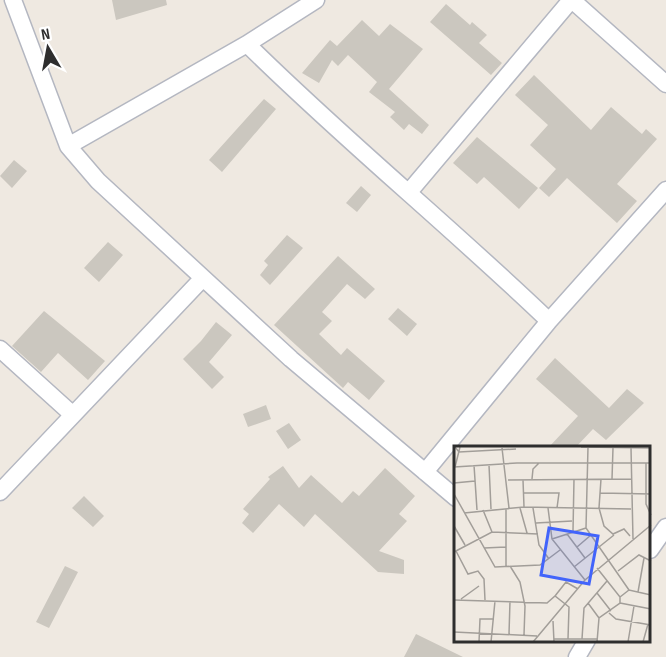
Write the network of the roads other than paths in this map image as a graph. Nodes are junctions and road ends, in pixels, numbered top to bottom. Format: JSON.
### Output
{"nodes":[{"id":1,"x":13,"y":0,"type":"edge"},
{"id":2,"x":316,"y":0,"type":"edge"},
{"id":3,"x":572,"y":0,"type":"edge"},
{"id":4,"x":247,"y":44,"type":"junction"},
{"id":5,"x":666,"y":84,"type":"edge"},
{"id":6,"x":68,"y":146,"type":"junction"},
{"id":7,"x":666,"y":190,"type":"edge"},
{"id":8,"x":410,"y":192,"type":"junction"},
{"id":9,"x":202,"y":279,"type":"junction"},
{"id":10,"x":549,"y":321,"type":"junction"},
{"id":11,"x":0,"y":349,"type":"edge"},
{"id":12,"x":73,"y":415,"type":"junction"},
{"id":13,"x":425,"y":472,"type":"junction"},
{"id":14,"x":0,"y":492,"type":"edge"},
{"id":15,"x":454,"y":496,"type":"edge"},
{"id":16,"x":666,"y":527,"type":"edge"},
{"id":17,"x":651,"y":549,"type":"edge"},
{"id":18,"x":586,"y":642,"type":"edge"},
{"id":19,"x":577,"y":657,"type":"edge"}],
"edges":[{"from":1,"to":6,"type":"street"},
{"from":2,"to":4,"type":"street"},
{"from":3,"to":5,"type":"street"},
{"from":3,"to":8,"type":"street"},
{"from":4,"to":6,"type":"street"},
{"from":4,"to":8,"type":"street"},
{"from":6,"to":9,"type":"street"},
{"from":7,"to":10,"type":"street"},
{"from":8,"to":10,"type":"street"},
{"from":9,"to":12,"type":"street"},
{"from":9,"to":13,"type":"street"},
{"from":10,"to":13,"type":"street"},
{"from":11,"to":12,"type":"street"},
{"from":12,"to":14,"type":"street"},
{"from":13,"to":15,"type":"street"},
{"from":16,"to":17,"type":"street"},
{"from":18,"to":19,"type":"street"}]}
